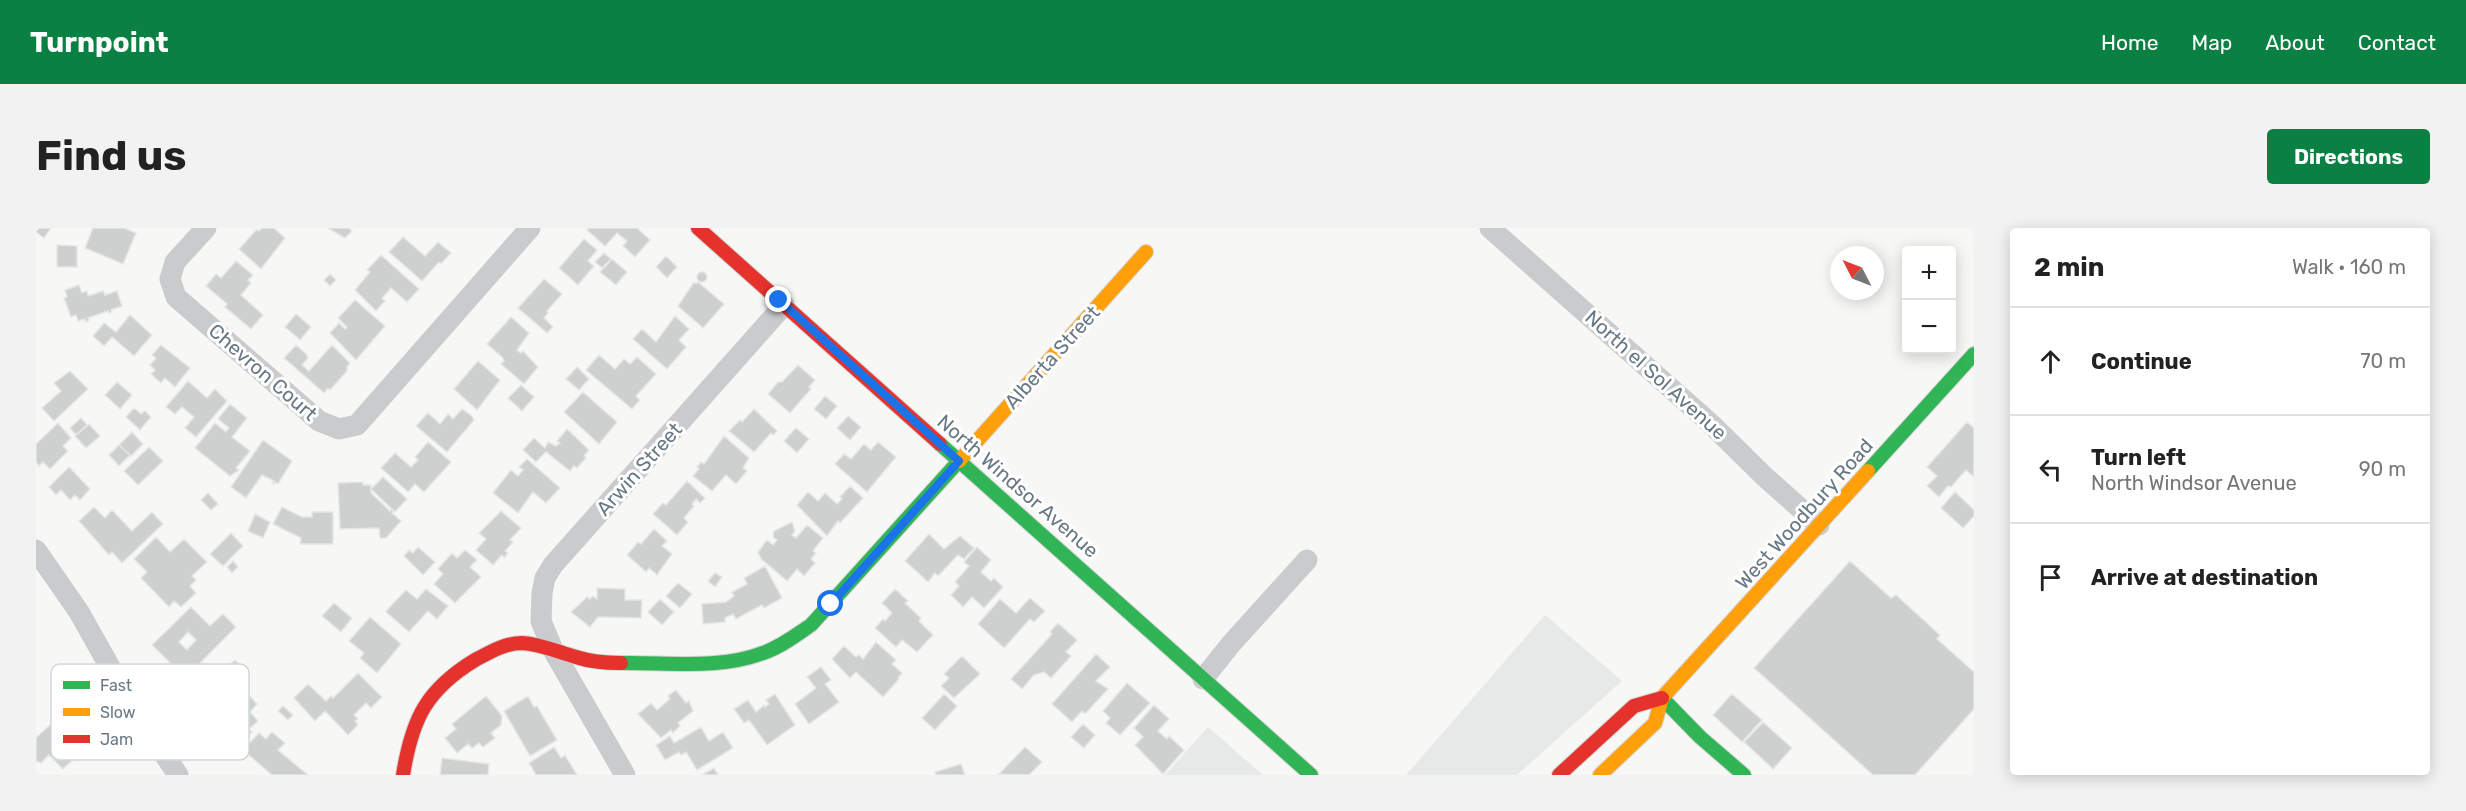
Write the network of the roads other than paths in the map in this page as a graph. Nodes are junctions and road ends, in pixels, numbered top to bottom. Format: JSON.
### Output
{"nodes":[{"id":1,"x":206,"y":228,"type":"edge"},
{"id":2,"x":530,"y":228,"type":"edge"},
{"id":3,"x":698,"y":228,"type":"edge"},
{"id":4,"x":1490,"y":228,"type":"edge"},
{"id":5,"x":1146,"y":252,"type":"dead end"},
{"id":6,"x":784,"y":305,"type":"junction"},
{"id":7,"x":1974,"y":354,"type":"edge"},
{"id":8,"x":959,"y":461,"type":"junction"},
{"id":9,"x":1819,"y":525,"type":"junction"},
{"id":10,"x":36,"y":550,"type":"edge"},
{"id":11,"x":1307,"y":560,"type":"dead end"},
{"id":12,"x":553,"y":650,"type":"junction"},
{"id":13,"x":108,"y":664,"type":"edge"},
{"id":14,"x":1203,"y":680,"type":"junction"},
{"id":15,"x":1662,"y":698,"type":"junction"},
{"id":16,"x":167,"y":760,"type":"edge"},
{"id":17,"x":177,"y":775,"type":"edge"},
{"id":18,"x":403,"y":775,"type":"edge"},
{"id":19,"x":625,"y":775,"type":"edge"},
{"id":20,"x":1311,"y":775,"type":"edge"},
{"id":21,"x":1559,"y":775,"type":"edge"},
{"id":22,"x":1600,"y":775,"type":"edge"},
{"id":23,"x":1744,"y":775,"type":"edge"}],
"edges":[{"from":1,"to":2,"type":"street","name":"Chevron Court"},
{"from":3,"to":6,"type":"street","name":"North Windsor Avenue"},
{"from":4,"to":9,"type":"street","name":"North el Sol Avenue"},
{"from":5,"to":8,"type":"street","name":"Alberta Street"},
{"from":6,"to":8,"type":"street","name":"North Windsor Avenue"},
{"from":6,"to":12,"type":"street","name":"Arwin Street"},
{"from":7,"to":9,"type":"street","name":"West Woodbury Road"},
{"from":8,"to":12,"type":"street","name":"Alberta Street"},
{"from":8,"to":14,"type":"street","name":"North Windsor Avenue"},
{"from":9,"to":15,"type":"street","name":"West Woodbury Road"},
{"from":10,"to":13,"type":"street"},
{"from":11,"to":14,"type":"street"},
{"from":12,"to":18,"type":"street","name":"Alberta Street"},
{"from":12,"to":19,"type":"street","name":"Arwin Street"},
{"from":14,"to":20,"type":"street","name":"North Windsor Avenue"},
{"from":15,"to":21,"type":"street"},
{"from":15,"to":22,"type":"street","name":"West Woodbury Road"},
{"from":15,"to":23,"type":"street"},
{"from":16,"to":17,"type":"street"}]}
